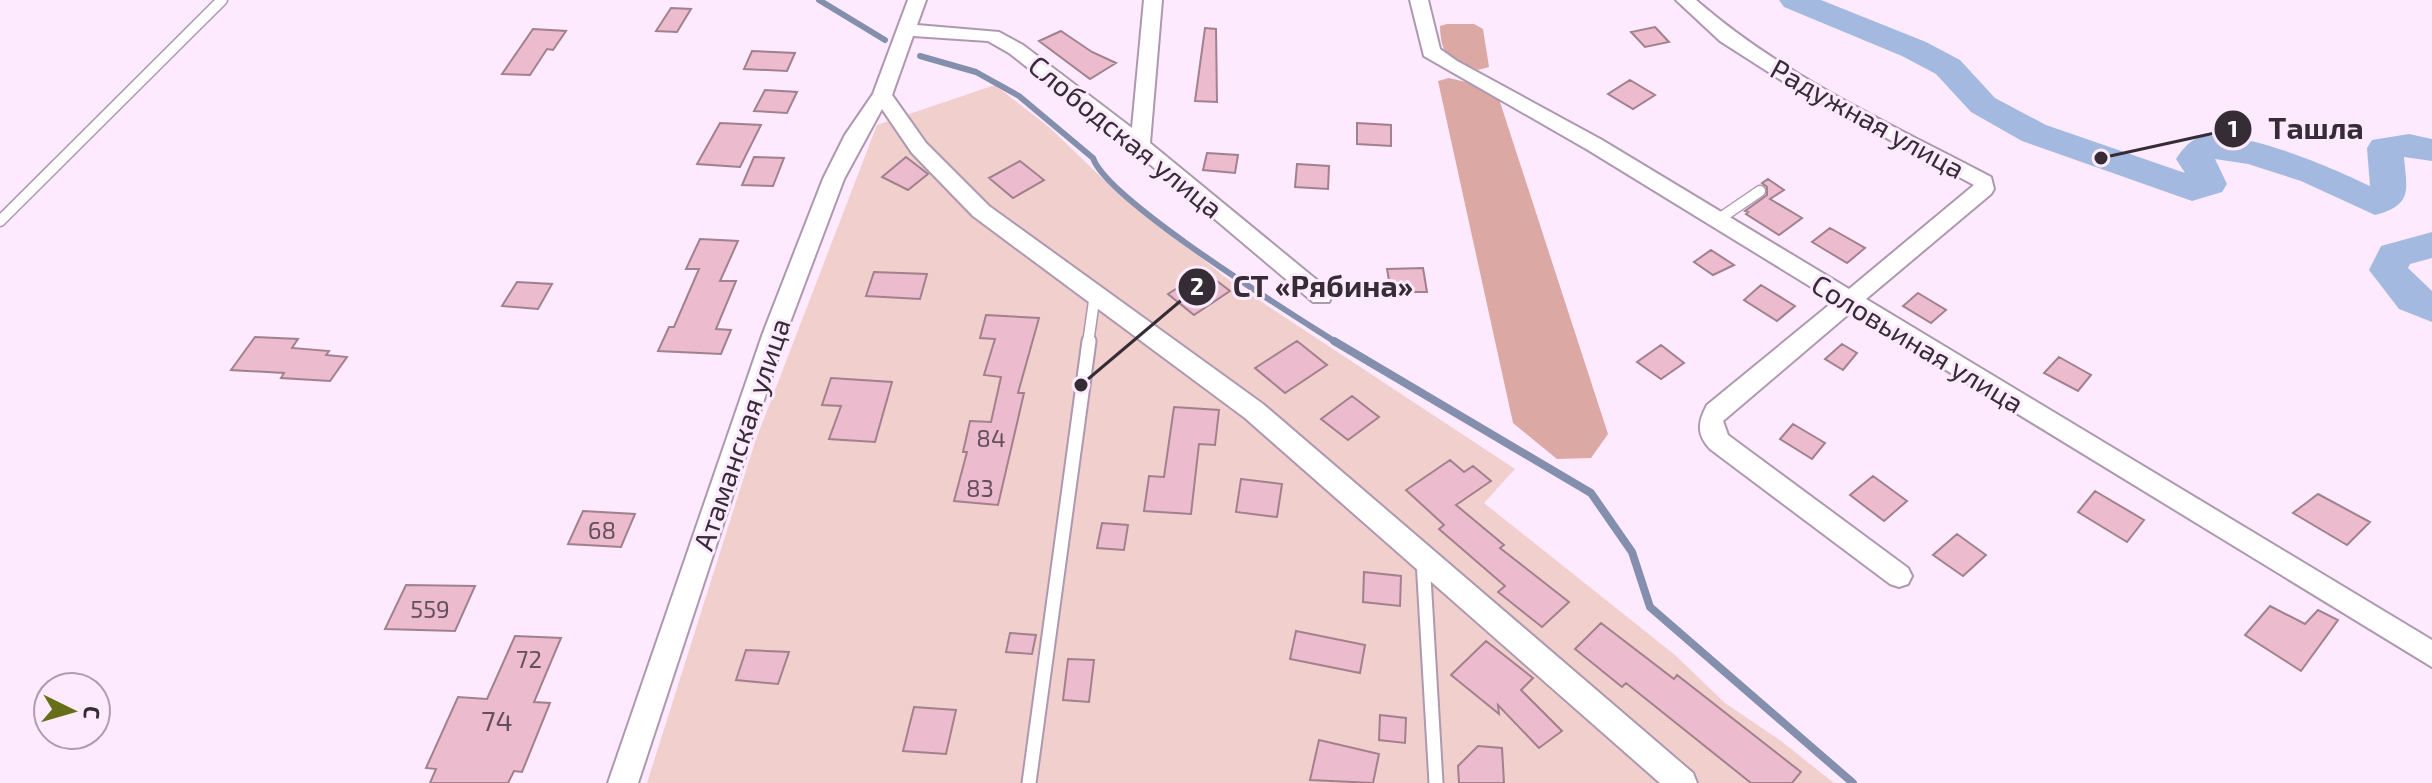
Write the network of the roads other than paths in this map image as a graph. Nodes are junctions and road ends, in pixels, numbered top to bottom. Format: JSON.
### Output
{"nodes":[{"id":1,"x":222,"y":0,"type":"edge"},
{"id":2,"x":917,"y":0,"type":"edge"},
{"id":3,"x":1153,"y":0,"type":"edge"},
{"id":4,"x":1685,"y":0,"type":"edge"},
{"id":5,"x":1422,"y":9,"type":"edge"},
{"id":6,"x":907,"y":30,"type":"junction"},
{"id":7,"x":882,"y":95,"type":"junction"},
{"id":8,"x":1140,"y":145,"type":"junction"},
{"id":9,"x":1760,"y":191,"type":"dead end"},
{"id":10,"x":0,"y":221,"type":"edge"},
{"id":11,"x":1716,"y":221,"type":"junction"},
{"id":12,"x":1095,"y":294,"type":"junction"},
{"id":13,"x":1321,"y":296,"type":"dead end"},
{"id":14,"x":1851,"y":301,"type":"junction"},
{"id":15,"x":1423,"y":557,"type":"junction"},
{"id":16,"x":1899,"y":576,"type":"dead end"},
{"id":17,"x":2432,"y":655,"type":"edge"},
{"id":18,"x":623,"y":783,"type":"edge"},
{"id":19,"x":1029,"y":783,"type":"edge"},
{"id":20,"x":1436,"y":783,"type":"edge"},
{"id":21,"x":1682,"y":783,"type":"edge"}],
"edges":[{"from":1,"to":10,"type":"lane"},
{"from":2,"to":6,"type":"street"},
{"from":3,"to":8,"type":"street"},
{"from":4,"to":14,"type":"street","name":"Радужная улица"},
{"from":5,"to":11,"type":"street","name":"Соловьиная улица"},
{"from":6,"to":7,"type":"street","name":"Атаманская улица"},
{"from":6,"to":8,"type":"street","name":"Слободская улица"},
{"from":7,"to":12,"type":"street"},
{"from":7,"to":18,"type":"street","name":"Атаманская улица"},
{"from":8,"to":13,"type":"street","name":"Слободская улица"},
{"from":9,"to":11,"type":"lane"},
{"from":11,"to":14,"type":"street","name":"Соловьиная улица"},
{"from":12,"to":15,"type":"street"},
{"from":12,"to":19,"type":"lane"},
{"from":14,"to":16,"type":"street"},
{"from":14,"to":17,"type":"street","name":"Соловьиная улица"},
{"from":15,"to":20,"type":"lane"},
{"from":15,"to":21,"type":"street"}]}
